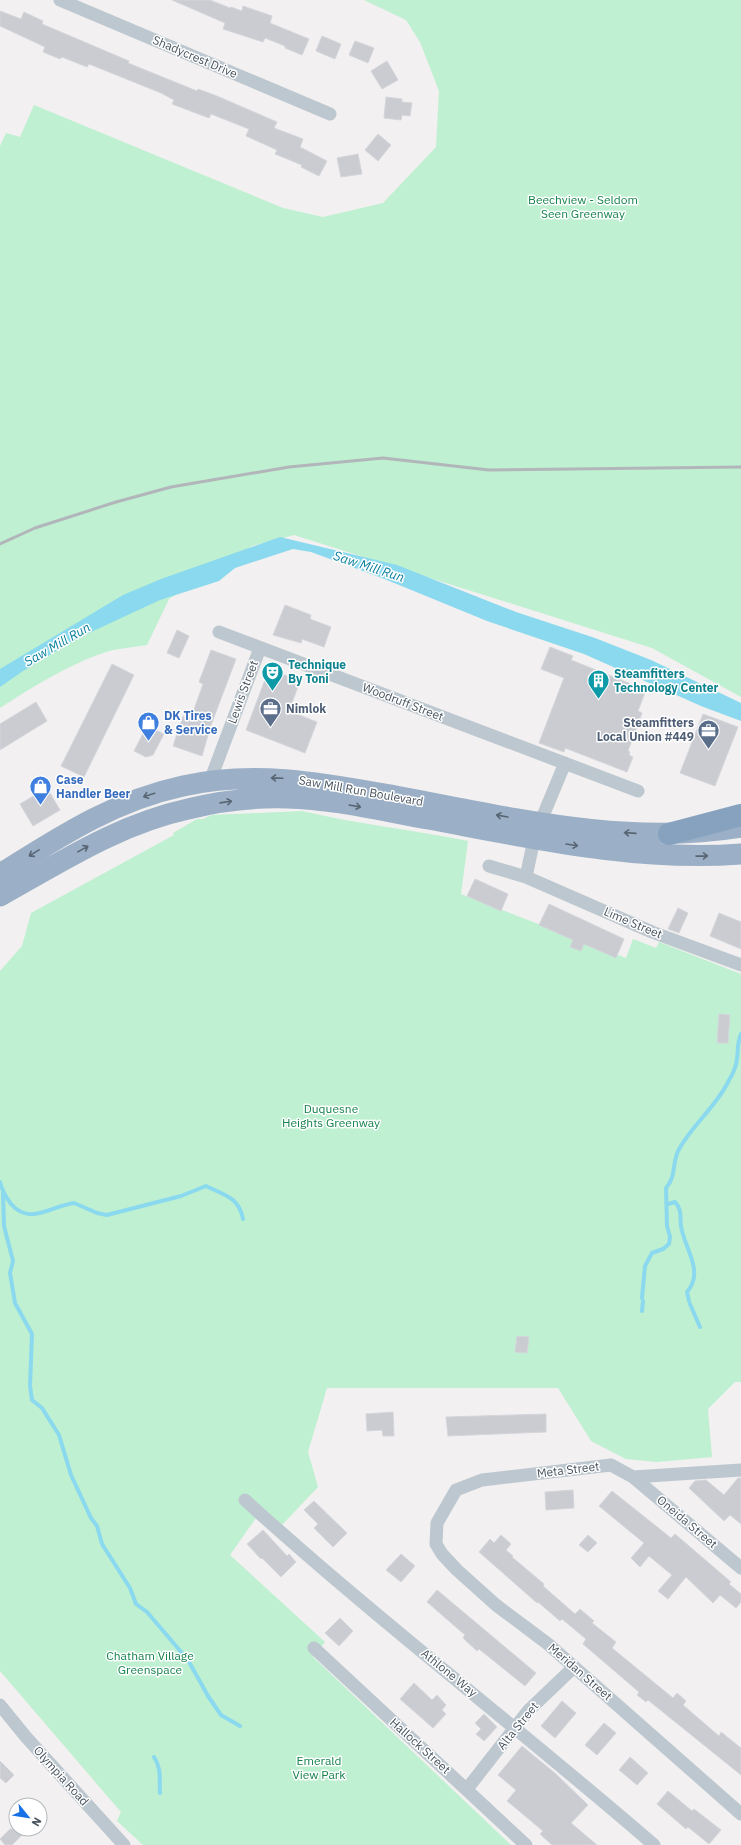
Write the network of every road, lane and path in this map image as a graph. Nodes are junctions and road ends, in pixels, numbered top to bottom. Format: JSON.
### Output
{"nodes":[{"id":1,"x":60,"y":0,"type":"edge"},
{"id":2,"x":330,"y":114,"type":"dead end"},
{"id":3,"x":219,"y":632,"type":"dead end"},
{"id":4,"x":260,"y":648,"type":"junction"},
{"id":5,"x":565,"y":763,"type":"junction"},
{"id":6,"x":210,"y":781,"type":"junction"},
{"id":7,"x":638,"y":791,"type":"dead end"},
{"id":8,"x":188,"y":809,"type":"junction"},
{"id":9,"x":741,"y":815,"type":"edge"},
{"id":10,"x":741,"y":827,"type":"edge"},
{"id":11,"x":537,"y":831,"type":"junction"},
{"id":12,"x":669,"y":834,"type":"junction"},
{"id":13,"x":741,"y":854,"type":"edge"},
{"id":14,"x":489,"y":866,"type":"dead end"},
{"id":15,"x":0,"y":874,"type":"edge"},
{"id":16,"x":526,"y":877,"type":"junction"},
{"id":17,"x":0,"y":896,"type":"edge"},
{"id":18,"x":741,"y":965,"type":"edge"},
{"id":19,"x":741,"y":1470,"type":"edge"},
{"id":20,"x":633,"y":1477,"type":"junction"},
{"id":21,"x":245,"y":1500,"type":"dead end"},
{"id":22,"x":437,"y":1523,"type":"joint"},
{"id":23,"x":741,"y":1568,"type":"edge"},
{"id":24,"x":314,"y":1648,"type":"dead end"},
{"id":25,"x":574,"y":1667,"type":"junction"},
{"id":26,"x":0,"y":1705,"type":"edge"},
{"id":27,"x":516,"y":1728,"type":"junction"},
{"id":28,"x":467,"y":1789,"type":"junction"},
{"id":29,"x":741,"y":1814,"type":"edge"},
{"id":30,"x":124,"y":1845,"type":"edge"},
{"id":31,"x":526,"y":1845,"type":"edge"},
{"id":32,"x":654,"y":1845,"type":"edge"}],
"edges":[{"from":1,"to":2,"type":"street","name":"Shadycrest Drive"},
{"from":3,"to":4,"type":"street","name":"Woodruff Street"},
{"from":4,"to":5,"type":"street","name":"Woodruff Street"},
{"from":4,"to":6,"type":"street","name":"Lewis Street"},
{"from":5,"to":7,"type":"street","name":"Woodruff Street"},
{"from":5,"to":11,"type":"street"},
{"from":6,"to":8,"type":"highway"},
{"from":11,"to":6,"type":"highway","name":"Saw Mill Run Boulevard","one_way":true},
{"from":6,"to":15,"type":"highway","name":"Saw Mill Run Boulevard","one_way":true},
{"from":8,"to":11,"type":"highway","name":"Saw Mill Run Boulevard","one_way":true},
{"from":17,"to":8,"type":"highway","name":"Saw Mill Run Boulevard","one_way":true},
{"from":9,"to":12,"type":"highway"},
{"from":10,"to":12,"type":"highway","name":"Saw Mill Run Boulevard"},
{"from":12,"to":11,"type":"highway","name":"Saw Mill Run Boulevard","one_way":true},
{"from":11,"to":13,"type":"highway","name":"Saw Mill Run Boulevard","one_way":true},
{"from":11,"to":16,"type":"street"},
{"from":14,"to":16,"type":"street","name":"Lime Street"},
{"from":16,"to":18,"type":"street","name":"Lime Street"},
{"from":19,"to":20,"type":"street"},
{"from":20,"to":22,"type":"street","name":"Meta Street"},
{"from":20,"to":23,"type":"street","name":"Oneida Street"},
{"from":21,"to":27,"type":"street","name":"Athlone Way"},
{"from":22,"to":25,"type":"street","name":"Meridan Street"},
{"from":24,"to":28,"type":"street","name":"Hallock Street"},
{"from":25,"to":27,"type":"street","name":"Alta Street"},
{"from":25,"to":29,"type":"street","name":"Meridan Street"},
{"from":26,"to":30,"type":"street","name":"Olympia Road"},
{"from":27,"to":28,"type":"street","name":"Alta Street"},
{"from":27,"to":32,"type":"street","name":"Athlone Way"},
{"from":28,"to":31,"type":"street","name":"Hallock Street"}]}
